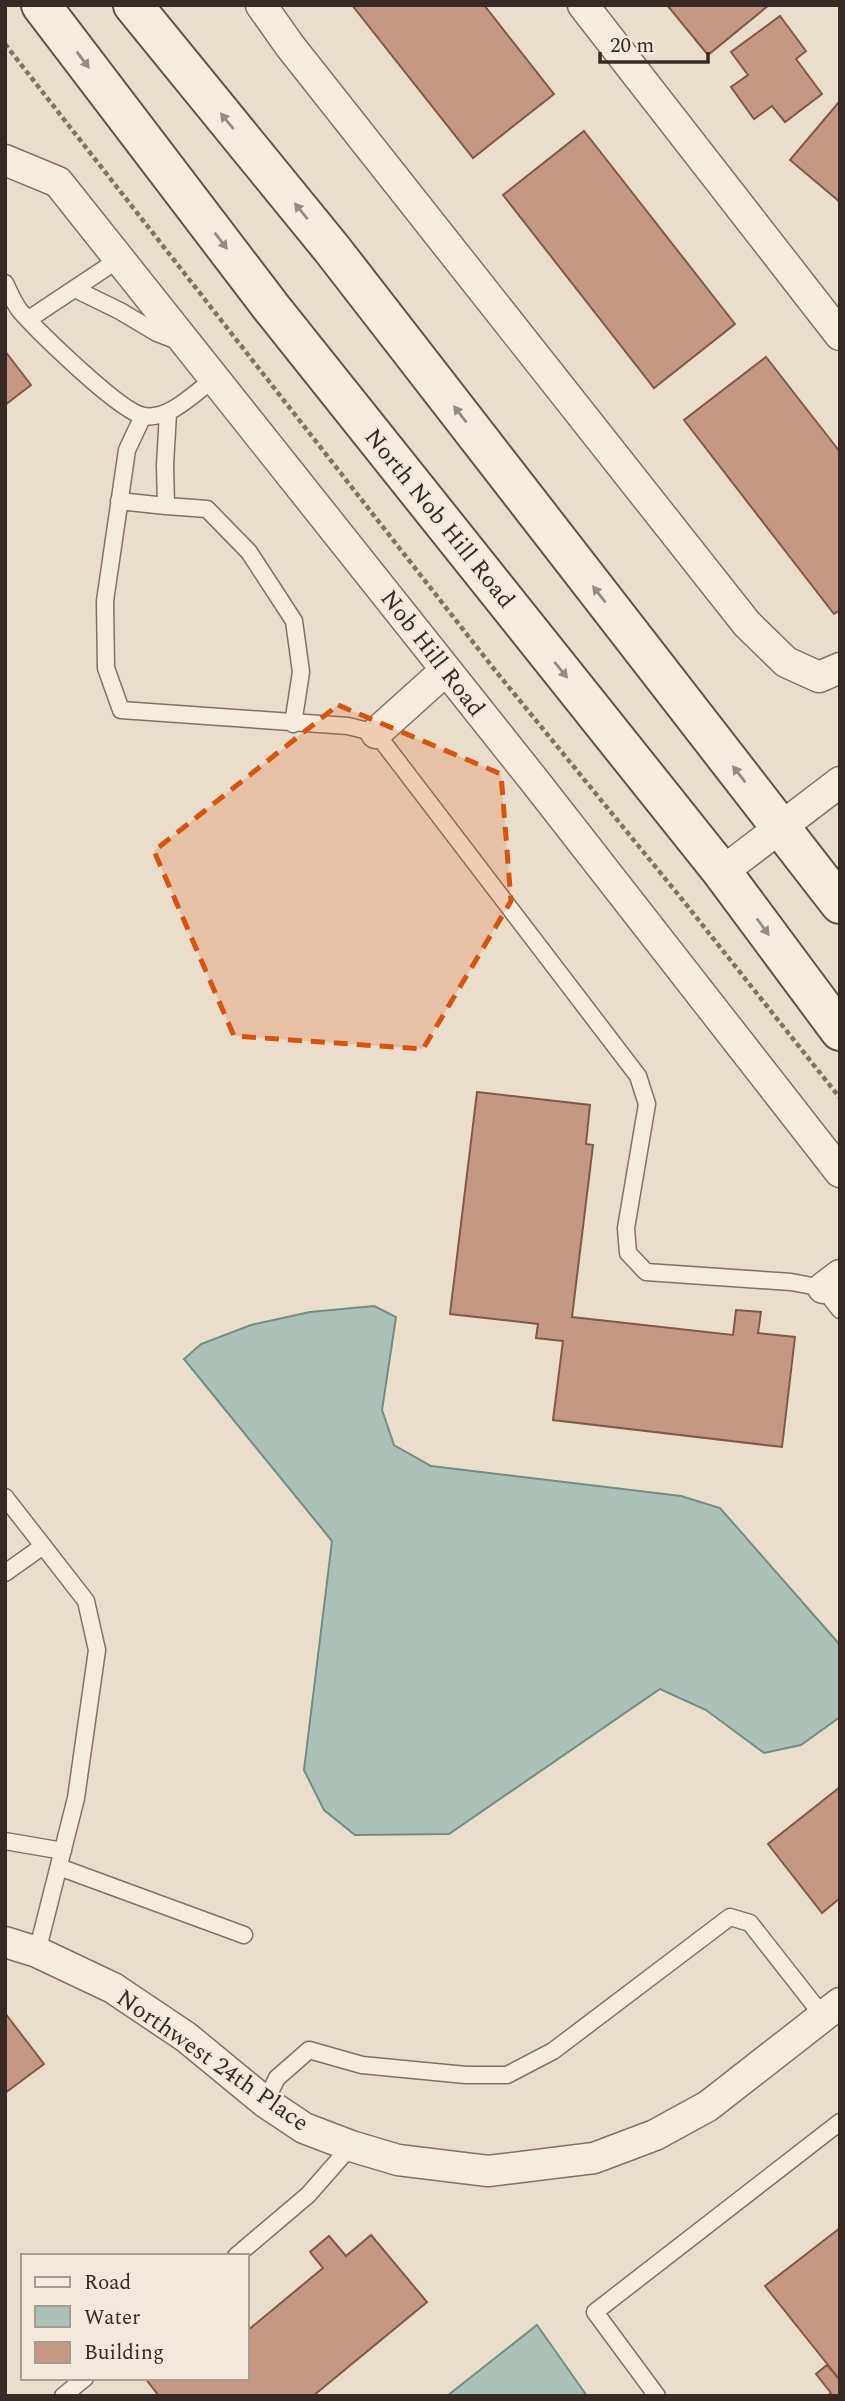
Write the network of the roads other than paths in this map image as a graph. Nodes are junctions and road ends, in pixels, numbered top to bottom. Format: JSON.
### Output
{"nodes":[{"id":1,"x":41,"y":5,"type":"edge"},
{"id":2,"x":133,"y":5,"type":"edge"},
{"id":3,"x":261,"y":5,"type":"edge"},
{"id":4,"x":583,"y":5,"type":"edge"},
{"id":5,"x":5,"y":160,"type":"edge"},
{"id":6,"x":119,"y":259,"type":"junction"},
{"id":7,"x":5,"y":283,"type":"edge"},
{"id":8,"x":75,"y":289,"type":"junction"},
{"id":9,"x":29,"y":319,"type":"junction"},
{"id":10,"x":840,"y":335,"type":"edge"},
{"id":11,"x":186,"y":343,"type":"junction"},
{"id":12,"x":214,"y":379,"type":"junction"},
{"id":13,"x":167,"y":413,"type":"junction"},
{"id":14,"x":143,"y":416,"type":"junction"},
{"id":15,"x":119,"y":501,"type":"junction"},
{"id":16,"x":166,"y":506,"type":"junction"},
{"id":17,"x":840,"y":668,"type":"edge"},
{"id":18,"x":446,"y":670,"type":"junction"},
{"id":19,"x":293,"y":724,"type":"junction"},
{"id":20,"x":376,"y":733,"type":"junction"},
{"id":21,"x":840,"y":782,"type":"edge"},
{"id":22,"x":780,"y":828,"type":"junction"},
{"id":23,"x":722,"y":872,"type":"junction"},
{"id":24,"x":840,"y":904,"type":"edge"},
{"id":25,"x":840,"y":1031,"type":"edge"},
{"id":26,"x":840,"y":1172,"type":"edge"},
{"id":27,"x":834,"y":1291,"type":"edge"},
{"id":28,"x":5,"y":1497,"type":"edge"},
{"id":29,"x":43,"y":1546,"type":"junction"},
{"id":30,"x":5,"y":1573,"type":"edge"},
{"id":31,"x":5,"y":1841,"type":"edge"},
{"id":32,"x":61,"y":1859,"type":"junction"},
{"id":33,"x":243,"y":1935,"type":"dead end"},
{"id":34,"x":5,"y":1942,"type":"edge"},
{"id":35,"x":37,"y":1952,"type":"junction"},
{"id":36,"x":832,"y":2010,"type":"edge"},
{"id":37,"x":265,"y":2102,"type":"junction"},
{"id":38,"x":840,"y":2122,"type":"edge"},
{"id":39,"x":351,"y":2146,"type":"junction"},
{"id":40,"x":238,"y":2254,"type":"edge"},
{"id":41,"x":83,"y":2380,"type":"edge"},
{"id":42,"x":63,"y":2396,"type":"edge"},
{"id":43,"x":657,"y":2396,"type":"edge"}],
"edges":[{"from":1,"to":23,"type":"main road","name":"North Nob Hill Road","one_way":true},
{"from":22,"to":2,"type":"main road","one_way":true},
{"from":3,"to":17,"type":"street"},
{"from":4,"to":10,"type":"street"},
{"from":5,"to":6,"type":"street","name":"Nob Hill Road"},
{"from":6,"to":8,"type":"lane"},
{"from":6,"to":11,"type":"street","name":"Nob Hill Road"},
{"from":7,"to":9,"type":"lane"},
{"from":8,"to":9,"type":"lane"},
{"from":8,"to":11,"type":"lane"},
{"from":9,"to":14,"type":"lane"},
{"from":11,"to":12,"type":"street","name":"Nob Hill Road"},
{"from":12,"to":13,"type":"lane"},
{"from":12,"to":18,"type":"street","name":"Nob Hill Road"},
{"from":13,"to":14,"type":"lane"},
{"from":13,"to":16,"type":"lane"},
{"from":14,"to":15,"type":"lane"},
{"from":15,"to":16,"type":"lane"},
{"from":15,"to":19,"type":"lane"},
{"from":16,"to":19,"type":"lane"},
{"from":18,"to":20,"type":"street"},
{"from":18,"to":26,"type":"street","name":"Nob Hill Road"},
{"from":19,"to":20,"type":"lane"},
{"from":20,"to":27,"type":"lane"},
{"from":21,"to":22,"type":"street"},
{"from":22,"to":23,"type":"street"},
{"from":22,"to":24,"type":"main road"},
{"from":23,"to":25,"type":"main road","name":"North Nob Hill Road","one_way":true},
{"from":28,"to":29,"type":"lane"},
{"from":29,"to":30,"type":"lane"},
{"from":29,"to":32,"type":"lane"},
{"from":31,"to":32,"type":"lane"},
{"from":32,"to":33,"type":"lane"},
{"from":32,"to":35,"type":"lane"},
{"from":34,"to":35,"type":"street","name":"Northwest 24th Place"},
{"from":35,"to":37,"type":"street","name":"Northwest 24th Place"},
{"from":36,"to":37,"type":"lane"},
{"from":36,"to":39,"type":"street","name":"Northwest 24th Place"},
{"from":37,"to":39,"type":"street","name":"Northwest 24th Place"},
{"from":38,"to":43,"type":"lane"},
{"from":39,"to":40,"type":"lane"},
{"from":41,"to":42,"type":"lane"}]}
